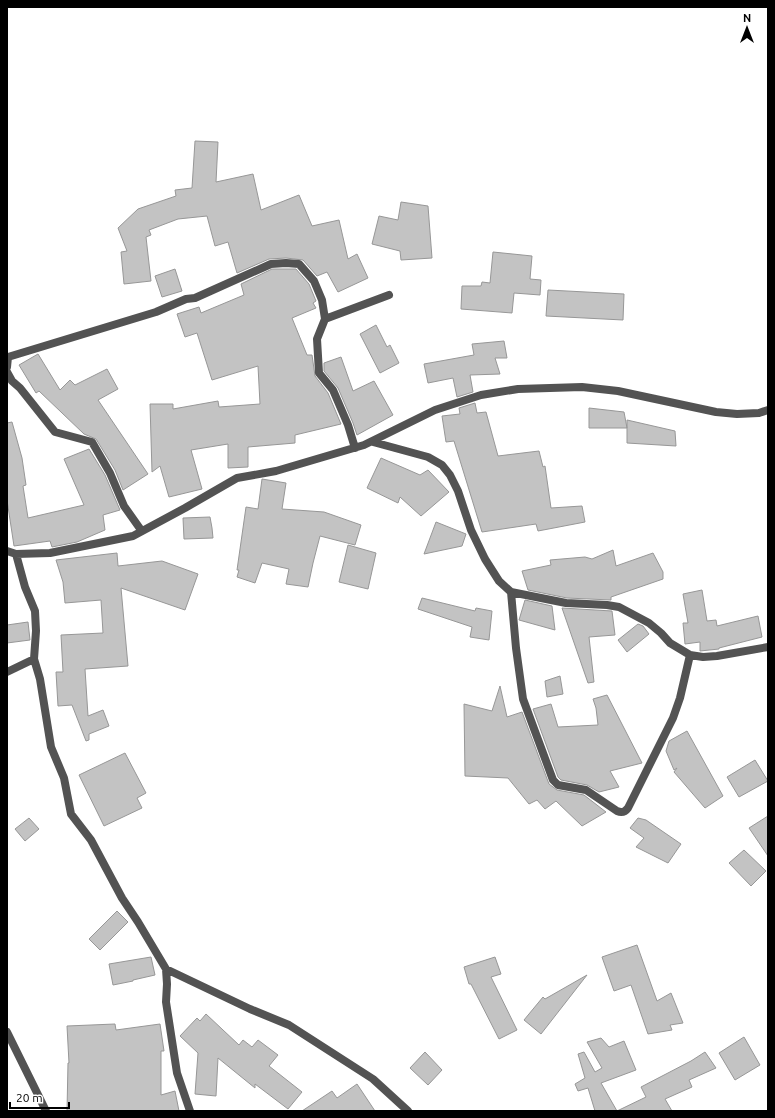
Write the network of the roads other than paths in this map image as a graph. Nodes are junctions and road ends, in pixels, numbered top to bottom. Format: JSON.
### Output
{"nodes":[{"id":1,"x":389,"y":295,"type":"dead end"},
{"id":2,"x":325,"y":319,"type":"junction"},
{"id":3,"x":7,"y":367,"type":"edge"},
{"id":4,"x":7,"y":372,"type":"edge"},
{"id":5,"x":768,"y":410,"type":"edge"},
{"id":6,"x":373,"y":442,"type":"junction"},
{"id":7,"x":355,"y":448,"type":"junction"},
{"id":8,"x":141,"y":530,"type":"junction"},
{"id":9,"x":7,"y":551,"type":"edge"},
{"id":10,"x":16,"y":554,"type":"junction"},
{"id":11,"x":511,"y":592,"type":"junction"},
{"id":12,"x":768,"y":647,"type":"edge"},
{"id":13,"x":690,"y":655,"type":"junction"},
{"id":14,"x":34,"y":659,"type":"junction"},
{"id":15,"x":7,"y":672,"type":"edge"},
{"id":16,"x":166,"y":969,"type":"junction"},
{"id":17,"x":7,"y":1032,"type":"edge"},
{"id":18,"x":46,"y":1111,"type":"edge"},
{"id":19,"x":190,"y":1111,"type":"edge"},
{"id":20,"x":408,"y":1111,"type":"edge"}],
"edges":[{"from":1,"to":2,"type":"street"},
{"from":2,"to":3,"type":"street"},
{"from":2,"to":7,"type":"street"},
{"from":4,"to":8,"type":"street"},
{"from":5,"to":6,"type":"street"},
{"from":6,"to":7,"type":"street"},
{"from":6,"to":11,"type":"street"},
{"from":7,"to":8,"type":"street"},
{"from":8,"to":10,"type":"street"},
{"from":9,"to":10,"type":"street"},
{"from":10,"to":14,"type":"street"},
{"from":11,"to":13,"type":"street"},
{"from":11,"to":13,"type":"street"},
{"from":12,"to":13,"type":"street"},
{"from":14,"to":15,"type":"street"},
{"from":14,"to":16,"type":"street"},
{"from":16,"to":19,"type":"street"},
{"from":16,"to":20,"type":"street"},
{"from":17,"to":18,"type":"street"}]}
